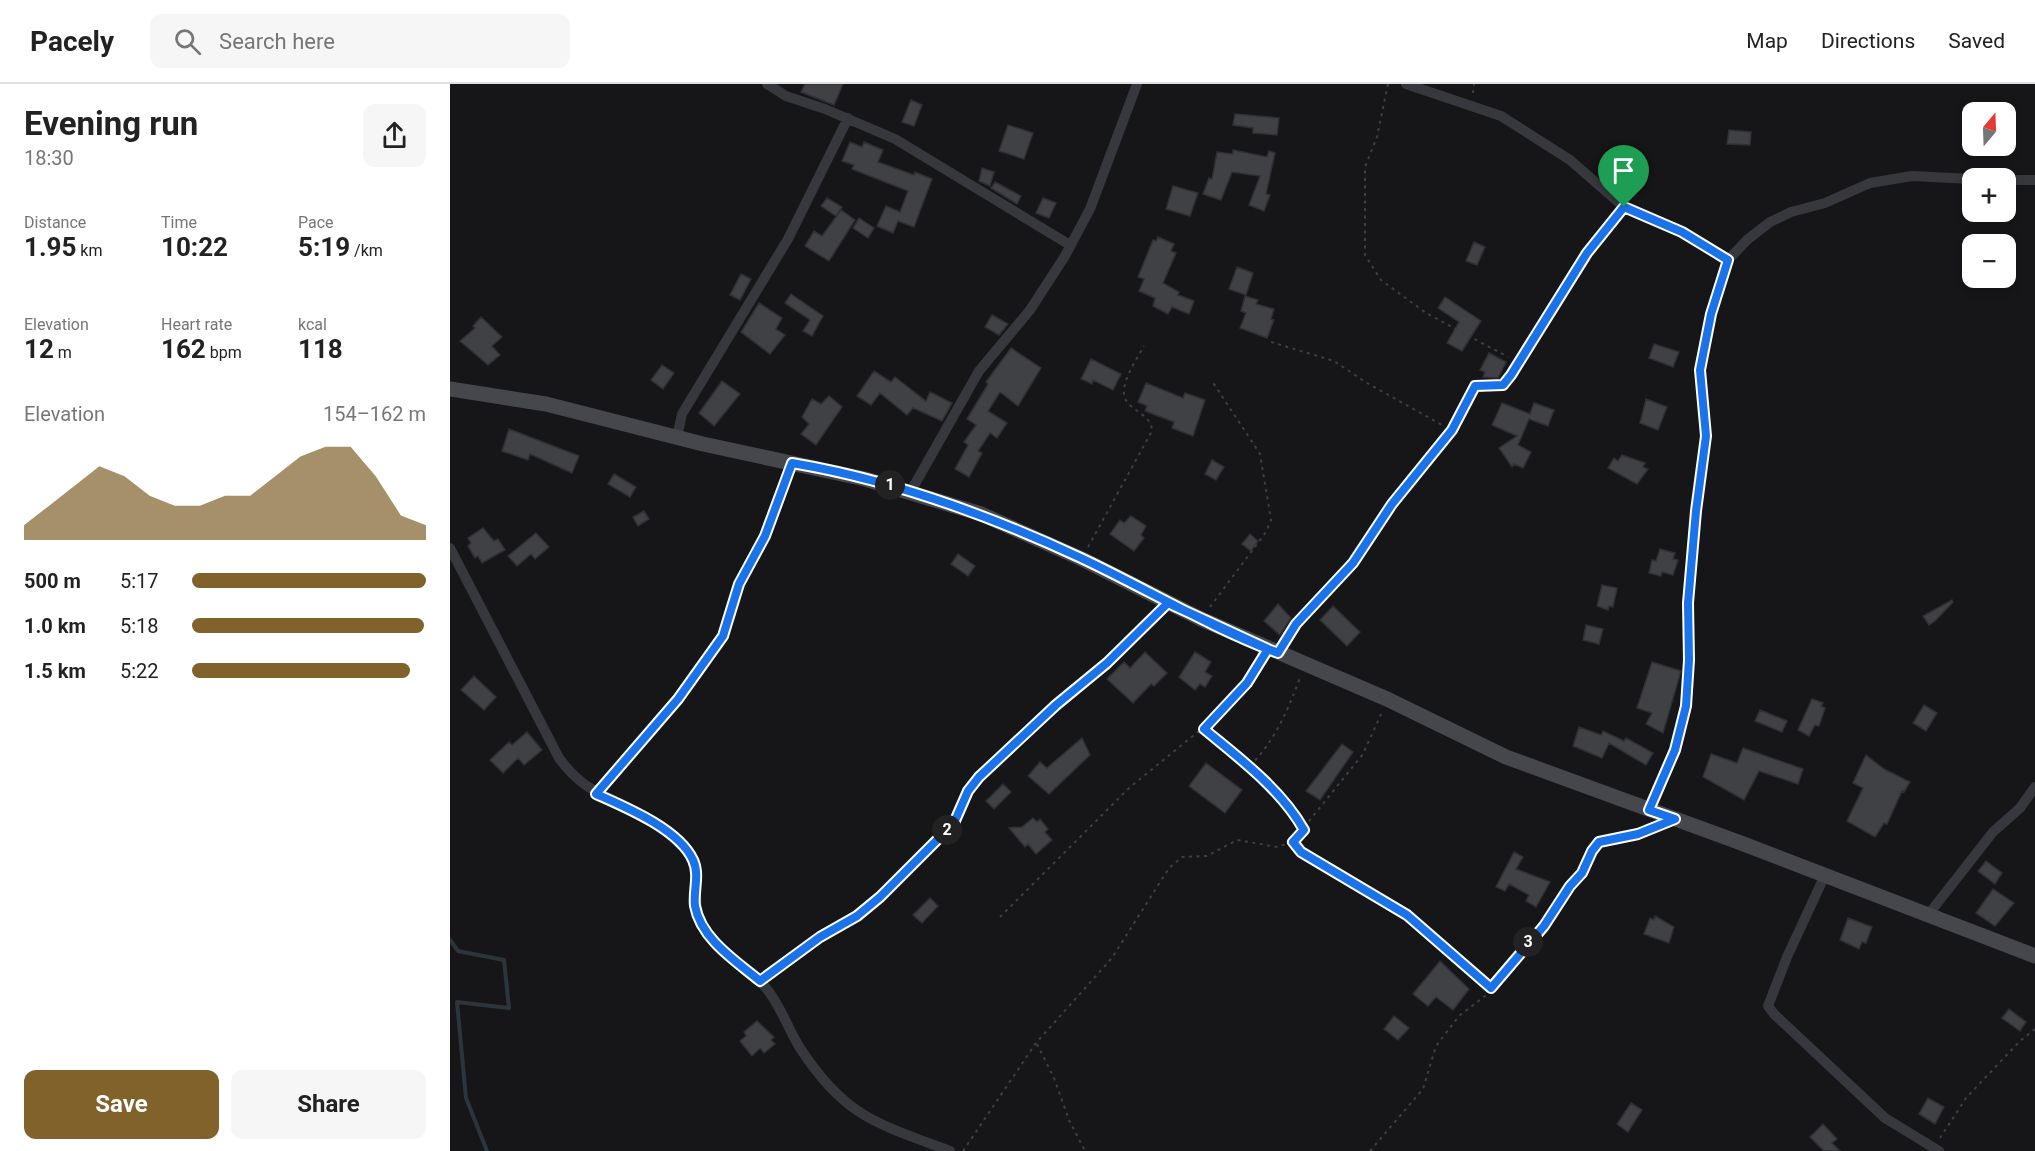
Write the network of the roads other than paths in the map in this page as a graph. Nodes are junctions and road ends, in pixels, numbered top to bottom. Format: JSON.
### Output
{"nodes":[{"id":1,"x":767,"y":84,"type":"edge"},
{"id":2,"x":1137,"y":84,"type":"edge"},
{"id":3,"x":1406,"y":84,"type":"edge"},
{"id":4,"x":848,"y":118,"type":"junction"},
{"id":5,"x":1962,"y":178,"type":"edge"},
{"id":6,"x":2016,"y":180,"type":"edge"},
{"id":7,"x":2035,"y":180,"type":"edge"},
{"id":8,"x":1624,"y":207,"type":"junction"},
{"id":9,"x":1070,"y":245,"type":"junction"},
{"id":10,"x":1728,"y":260,"type":"junction"},
{"id":11,"x":450,"y":389,"type":"edge"},
{"id":12,"x":677,"y":437,"type":"junction"},
{"id":13,"x":911,"y":491,"type":"junction"},
{"id":14,"x":450,"y":548,"type":"edge"},
{"id":15,"x":1168,"y":603,"type":"junction"},
{"id":16,"x":1273,"y":651,"type":"junction"},
{"id":17,"x":2035,"y":787,"type":"edge"},
{"id":18,"x":1649,"y":810,"type":"junction"},
{"id":19,"x":1825,"y":875,"type":"junction"},
{"id":20,"x":1928,"y":915,"type":"junction"},
{"id":21,"x":2035,"y":956,"type":"edge"},
{"id":22,"x":760,"y":981,"type":"junction"},
{"id":23,"x":1936,"y":1149,"type":"edge"},
{"id":24,"x":950,"y":1151,"type":"edge"}],
"edges":[{"from":1,"to":4,"type":"street"},
{"from":2,"to":9,"type":"street"},
{"from":3,"to":8,"type":"street"},
{"from":4,"to":9,"type":"street"},
{"from":4,"to":12,"type":"street"},
{"from":5,"to":10,"type":"street"},
{"from":6,"to":7,"type":"street"},
{"from":8,"to":10,"type":"street"},
{"from":8,"to":16,"type":"street"},
{"from":9,"to":13,"type":"street"},
{"from":10,"to":18,"type":"street"},
{"from":11,"to":12,"type":"street"},
{"from":12,"to":13,"type":"street"},
{"from":13,"to":15,"type":"street"},
{"from":14,"to":22,"type":"street"},
{"from":15,"to":16,"type":"street"},
{"from":15,"to":22,"type":"street"},
{"from":16,"to":18,"type":"street"},
{"from":17,"to":20,"type":"street"},
{"from":18,"to":19,"type":"street"},
{"from":19,"to":20,"type":"street"},
{"from":19,"to":23,"type":"street"},
{"from":20,"to":21,"type":"street"},
{"from":22,"to":24,"type":"street"}]}
